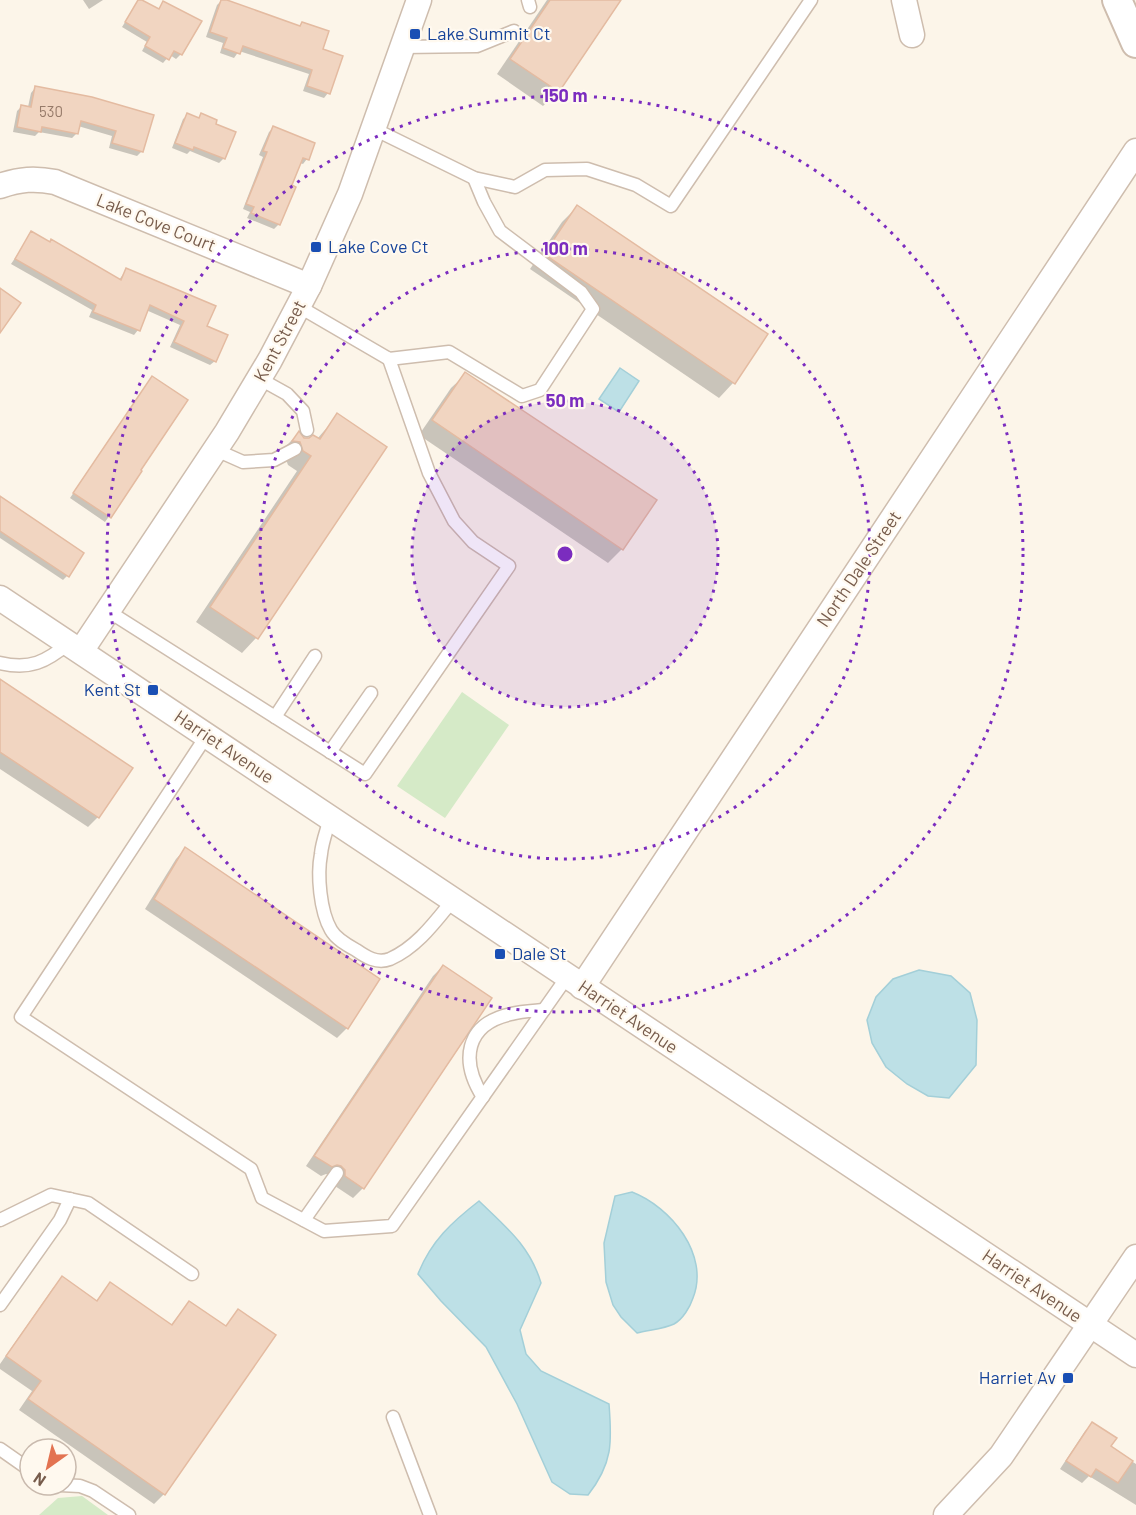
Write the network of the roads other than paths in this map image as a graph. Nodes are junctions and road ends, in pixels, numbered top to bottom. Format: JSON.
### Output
{"nodes":[{"id":1,"x":811,"y":0,"type":"edge"},
{"id":2,"x":904,"y":0,"type":"edge"},
{"id":3,"x":1117,"y":0,"type":"edge"},
{"id":4,"x":413,"y":2,"type":"edge"},
{"id":5,"x":514,"y":31,"type":"dead end"},
{"id":6,"x":912,"y":35,"type":"dead end"},
{"id":7,"x":1136,"y":43,"type":"edge"},
{"id":8,"x":402,"y":47,"type":"junction"},
{"id":9,"x":374,"y":129,"type":"junction"},
{"id":10,"x":1136,"y":151,"type":"edge"},
{"id":11,"x":474,"y":178,"type":"junction"},
{"id":12,"x":0,"y":186,"type":"edge"},
{"id":13,"x":304,"y":296,"type":"junction"},
{"id":14,"x":389,"y":359,"type":"junction"},
{"id":15,"x":260,"y":378,"type":"junction"},
{"id":16,"x":307,"y":430,"type":"dead end"},
{"id":17,"x":294,"y":449,"type":"dead end"},
{"id":18,"x":216,"y":450,"type":"junction"},
{"id":19,"x":0,"y":598,"type":"edge"},
{"id":20,"x":108,"y":611,"type":"junction"},
{"id":21,"x":75,"y":647,"type":"junction"},
{"id":22,"x":315,"y":656,"type":"dead end"},
{"id":23,"x":0,"y":663,"type":"edge"},
{"id":24,"x":371,"y":693,"type":"dead end"},
{"id":25,"x":275,"y":717,"type":"junction"},
{"id":26,"x":207,"y":735,"type":"junction"},
{"id":27,"x":330,"y":752,"type":"junction"},
{"id":28,"x":330,"y":818,"type":"junction"},
{"id":29,"x":453,"y":900,"type":"junction"},
{"id":30,"x":575,"y":982,"type":"junction"},
{"id":31,"x":544,"y":1010,"type":"junction"},
{"id":32,"x":483,"y":1097,"type":"junction"},
{"id":33,"x":337,"y":1173,"type":"dead end"},
{"id":34,"x":70,"y":1199,"type":"junction"},
{"id":35,"x":0,"y":1220,"type":"edge"},
{"id":36,"x":304,"y":1220,"type":"junction"},
{"id":37,"x":1136,"y":1257,"type":"edge"},
{"id":38,"x":192,"y":1274,"type":"dead end"},
{"id":39,"x":0,"y":1305,"type":"edge"},
{"id":40,"x":1090,"y":1325,"type":"junction"},
{"id":41,"x":1136,"y":1355,"type":"edge"},
{"id":42,"x":393,"y":1417,"type":"dead end"},
{"id":43,"x":0,"y":1449,"type":"edge"},
{"id":44,"x":18,"y":1462,"type":"edge"},
{"id":45,"x":78,"y":1486,"type":"edge"},
{"id":46,"x":129,"y":1515,"type":"edge"},
{"id":47,"x":430,"y":1515,"type":"edge"},
{"id":48,"x":946,"y":1515,"type":"edge"}],
"edges":[{"from":1,"to":11,"type":"lane"},
{"from":2,"to":6,"type":"street"},
{"from":3,"to":7,"type":"street"},
{"from":4,"to":8,"type":"street","name":"Kent Street"},
{"from":5,"to":8,"type":"lane"},
{"from":8,"to":9,"type":"street","name":"Kent Street"},
{"from":9,"to":11,"type":"lane"},
{"from":9,"to":13,"type":"street","name":"Kent Street"},
{"from":10,"to":30,"type":"street","name":"North Dale Street"},
{"from":11,"to":14,"type":"lane"},
{"from":12,"to":13,"type":"street","name":"Lake Cove Court"},
{"from":13,"to":14,"type":"lane"},
{"from":13,"to":15,"type":"street","name":"Kent Street"},
{"from":14,"to":27,"type":"lane"},
{"from":15,"to":16,"type":"lane"},
{"from":15,"to":18,"type":"street","name":"Kent Street"},
{"from":17,"to":18,"type":"lane"},
{"from":18,"to":20,"type":"street","name":"Kent Street"},
{"from":19,"to":21,"type":"street","name":"Harriet Avenue"},
{"from":20,"to":21,"type":"street","name":"Kent Street"},
{"from":20,"to":25,"type":"lane"},
{"from":21,"to":23,"type":"lane"},
{"from":21,"to":26,"type":"street","name":"Harriet Avenue"},
{"from":22,"to":25,"type":"lane"},
{"from":24,"to":27,"type":"lane"},
{"from":25,"to":27,"type":"lane"},
{"from":26,"to":28,"type":"street","name":"Harriet Avenue"},
{"from":26,"to":36,"type":"lane"},
{"from":28,"to":29,"type":"street","name":"Harriet Avenue"},
{"from":28,"to":29,"type":"lane"},
{"from":29,"to":30,"type":"street","name":"Harriet Avenue"},
{"from":30,"to":31,"type":"lane"},
{"from":30,"to":40,"type":"street","name":"Harriet Avenue"},
{"from":31,"to":32,"type":"lane"},
{"from":31,"to":32,"type":"lane"},
{"from":32,"to":36,"type":"lane"},
{"from":33,"to":36,"type":"lane"},
{"from":34,"to":35,"type":"lane"},
{"from":34,"to":38,"type":"lane"},
{"from":34,"to":39,"type":"lane"},
{"from":37,"to":40,"type":"street"},
{"from":40,"to":41,"type":"street","name":"Harriet Avenue"},
{"from":40,"to":48,"type":"street"},
{"from":42,"to":47,"type":"lane"},
{"from":43,"to":44,"type":"lane"},
{"from":45,"to":46,"type":"lane"}]}
